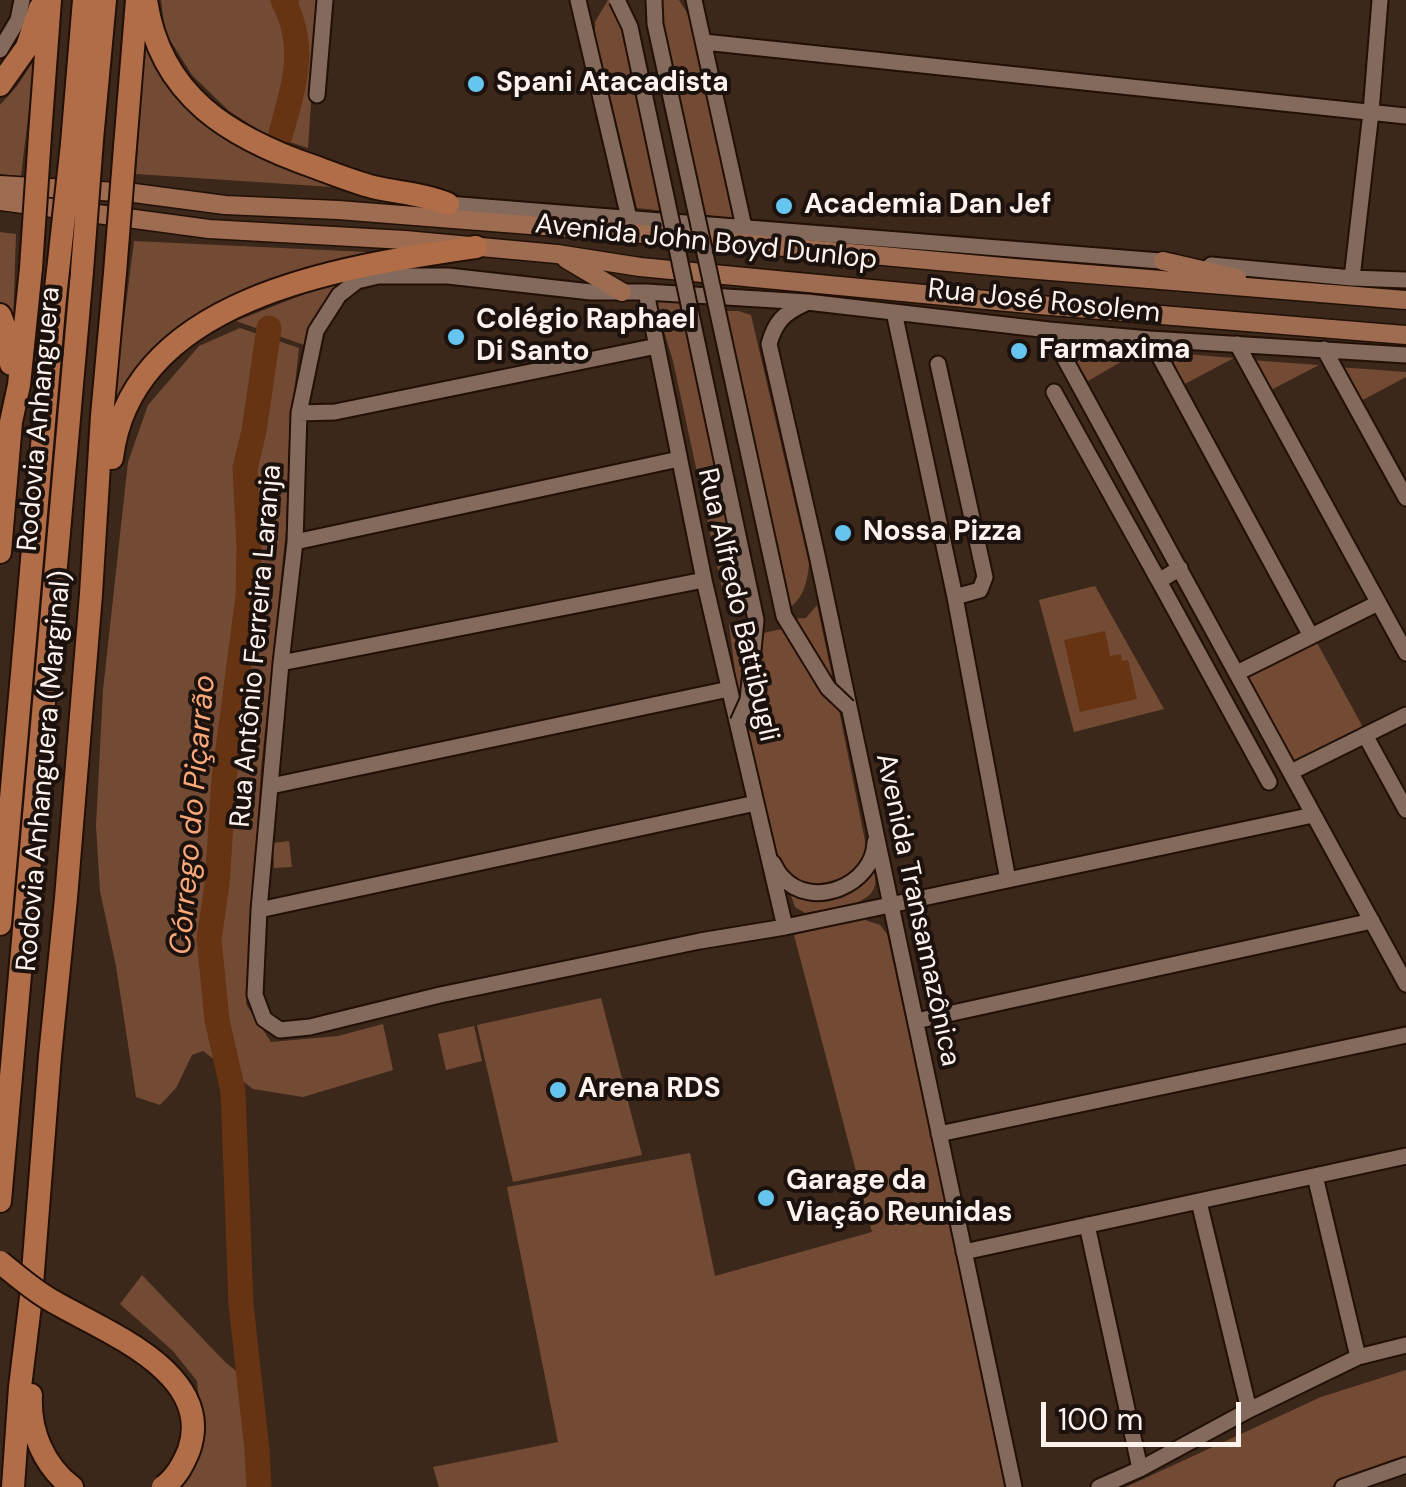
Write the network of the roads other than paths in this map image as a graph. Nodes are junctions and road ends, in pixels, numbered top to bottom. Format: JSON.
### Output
{"nodes":[{"id":1,"x":22,"y":0,"type":"edge"},
{"id":2,"x":46,"y":0,"type":"edge"},
{"id":3,"x":84,"y":0,"type":"edge"},
{"id":4,"x":105,"y":0,"type":"edge"},
{"id":5,"x":137,"y":0,"type":"edge"},
{"id":6,"x":146,"y":0,"type":"edge"},
{"id":7,"x":325,"y":0,"type":"edge"},
{"id":8,"x":578,"y":0,"type":"edge"},
{"id":9,"x":617,"y":0,"type":"edge"},
{"id":10,"x":654,"y":0,"type":"edge"},
{"id":11,"x":694,"y":0,"type":"edge"},
{"id":12,"x":1380,"y":0,"type":"edge"},
{"id":13,"x":704,"y":42,"type":"junction"},
{"id":14,"x":0,"y":50,"type":"edge"},
{"id":15,"x":0,"y":85,"type":"edge"},
{"id":16,"x":317,"y":96,"type":"dead end"},
{"id":17,"x":1371,"y":112,"type":"junction"},
{"id":18,"x":1406,"y":116,"type":"edge"},
{"id":19,"x":82,"y":142,"type":"junction"},
{"id":20,"x":0,"y":184,"type":"edge"},
{"id":21,"x":0,"y":201,"type":"edge"},
{"id":22,"x":448,"y":204,"type":"junction"},
{"id":23,"x":338,"y":210,"type":"junction"},
{"id":24,"x":630,"y":218,"type":"junction"},
{"id":25,"x":744,"y":228,"type":"junction"},
{"id":26,"x":476,"y":246,"type":"junction"},
{"id":27,"x":557,"y":254,"type":"junction"},
{"id":28,"x":1163,"y":261,"type":"junction"},
{"id":29,"x":378,"y":276,"type":"joint"},
{"id":30,"x":1352,"y":278,"type":"junction"},
{"id":31,"x":1406,"y":280,"type":"edge"},
{"id":32,"x":622,"y":292,"type":"junction"},
{"id":33,"x":646,"y":292,"type":"junction"},
{"id":34,"x":1300,"y":292,"type":"junction"},
{"id":35,"x":1406,"y":300,"type":"edge"},
{"id":36,"x":807,"y":302,"type":"junction"},
{"id":37,"x":894,"y":312,"type":"junction"},
{"id":38,"x":0,"y":314,"type":"edge"},
{"id":39,"x":1049,"y":330,"type":"junction"},
{"id":40,"x":1406,"y":335,"type":"edge"},
{"id":41,"x":1150,"y":339,"type":"junction"},
{"id":42,"x":1237,"y":344,"type":"junction"},
{"id":43,"x":657,"y":346,"type":"junction"},
{"id":44,"x":1324,"y":349,"type":"junction"},
{"id":45,"x":1406,"y":355,"type":"edge"},
{"id":46,"x":938,"y":364,"type":"dead end"},
{"id":47,"x":1054,"y":392,"type":"dead end"},
{"id":48,"x":299,"y":413,"type":"junction"},
{"id":49,"x":11,"y":422,"type":"junction"},
{"id":50,"x":679,"y":459,"type":"junction"},
{"id":51,"x":1406,"y":498,"type":"edge"},
{"id":52,"x":295,"y":542,"type":"junction"},
{"id":53,"x":0,"y":552,"type":"edge"},
{"id":54,"x":1180,"y":568,"type":"junction"},
{"id":55,"x":704,"y":580,"type":"junction"},
{"id":56,"x":1160,"y":581,"type":"junction"},
{"id":57,"x":91,"y":594,"type":"junction"},
{"id":58,"x":956,"y":597,"type":"junction"},
{"id":59,"x":1378,"y":603,"type":"junction"},
{"id":60,"x":1312,"y":636,"type":"junction"},
{"id":61,"x":1406,"y":652,"type":"edge"},
{"id":62,"x":281,"y":663,"type":"junction"},
{"id":63,"x":1237,"y":673,"type":"junction"},
{"id":64,"x":729,"y":690,"type":"junction"},
{"id":65,"x":848,"y":706,"type":"junction"},
{"id":66,"x":1406,"y":715,"type":"edge"},
{"id":67,"x":738,"y":722,"type":"junction"},
{"id":68,"x":1365,"y":735,"type":"junction"},
{"id":69,"x":1291,"y":772,"type":"junction"},
{"id":70,"x":1268,"y":782,"type":"dead end"},
{"id":71,"x":271,"y":786,"type":"junction"},
{"id":72,"x":756,"y":803,"type":"junction"},
{"id":73,"x":1406,"y":810,"type":"edge"},
{"id":74,"x":1313,"y":815,"type":"junction"},
{"id":75,"x":876,"y":833,"type":"junction"},
{"id":76,"x":766,"y":846,"type":"junction"},
{"id":77,"x":1008,"y":880,"type":"junction"},
{"id":78,"x":890,"y":906,"type":"junction"},
{"id":79,"x":260,"y":910,"type":"junction"},
{"id":80,"x":1372,"y":920,"type":"junction"},
{"id":81,"x":0,"y":924,"type":"edge"},
{"id":82,"x":785,"y":927,"type":"junction"},
{"id":83,"x":1406,"y":984,"type":"edge"},
{"id":84,"x":916,"y":1021,"type":"junction"},
{"id":85,"x":1406,"y":1035,"type":"edge"},
{"id":86,"x":939,"y":1134,"type":"junction"},
{"id":87,"x":1406,"y":1156,"type":"edge"},
{"id":88,"x":1315,"y":1176,"type":"junction"},
{"id":89,"x":0,"y":1201,"type":"edge"},
{"id":90,"x":1200,"y":1202,"type":"junction"},
{"id":91,"x":1087,"y":1224,"type":"junction"},
{"id":92,"x":964,"y":1252,"type":"junction"},
{"id":93,"x":0,"y":1262,"type":"edge"},
{"id":94,"x":31,"y":1297,"type":"junction"},
{"id":95,"x":1406,"y":1346,"type":"edge"},
{"id":96,"x":1358,"y":1357,"type":"junction"},
{"id":97,"x":1249,"y":1410,"type":"junction"},
{"id":98,"x":1406,"y":1465,"type":"edge"},
{"id":99,"x":1140,"y":1469,"type":"junction"},
{"id":100,"x":13,"y":1487,"type":"edge"},
{"id":101,"x":72,"y":1487,"type":"edge"},
{"id":102,"x":163,"y":1487,"type":"edge"},
{"id":103,"x":1014,"y":1487,"type":"edge"},
{"id":104,"x":1099,"y":1487,"type":"edge"},
{"id":105,"x":1343,"y":1487,"type":"edge"}],
"edges":[{"from":1,"to":14,"type":"street"},
{"from":2,"to":15,"type":"highway"},
{"from":2,"to":49,"type":"highway","bridge":true},
{"from":3,"to":19,"type":"highway","name":"Rodovia Anhanguera"},
{"from":4,"to":19,"type":"highway","name":"Rodovia Anhanguera"},
{"from":5,"to":57,"type":"highway","name":"Rodovia Anhanguera (Marginal)","bridge":true},
{"from":6,"to":22,"type":"highway"},
{"from":7,"to":16,"type":"street"},
{"from":8,"to":24,"type":"street"},
{"from":9,"to":67,"type":"street","bridge":true},
{"from":10,"to":65,"type":"street","bridge":true},
{"from":11,"to":13,"type":"street"},
{"from":12,"to":17,"type":"street"},
{"from":13,"to":17,"type":"street"},
{"from":13,"to":25,"type":"street"},
{"from":17,"to":18,"type":"street"},
{"from":17,"to":30,"type":"street"},
{"from":19,"to":81,"type":"highway","name":"Rodovia Anhanguera","bridge":true},
{"from":19,"to":89,"type":"highway","name":"Rodovia Anhanguera","bridge":true},
{"from":20,"to":23,"type":"main road","name":"Avenida John Boyd Dunlop"},
{"from":21,"to":26,"type":"main road","name":"Avenida John Boyd Dunlop"},
{"from":22,"to":23,"type":"main road"},
{"from":22,"to":24,"type":"street"},
{"from":23,"to":34,"type":"main road","name":"Avenida John Boyd Dunlop"},
{"from":24,"to":25,"type":"street"},
{"from":25,"to":28,"type":"street"},
{"from":26,"to":27,"type":"main road","name":"Avenida John Boyd Dunlop"},
{"from":26,"to":57,"type":"highway"},
{"from":27,"to":32,"type":"main road"},
{"from":27,"to":40,"type":"main road","name":"Avenida John Boyd Dunlop"},
{"from":28,"to":30,"type":"street"},
{"from":28,"to":34,"type":"main road"},
{"from":29,"to":32,"type":"street","name":"Rua José Rosolem"},
{"from":29,"to":48,"type":"street","name":"Rua Antônio Ferreira Laranja"},
{"from":30,"to":31,"type":"street"},
{"from":32,"to":33,"type":"street","name":"Rua José Rosolem"},
{"from":33,"to":36,"type":"street","name":"Rua José Rosolem"},
{"from":33,"to":43,"type":"street","name":"Rua Alfredo Battibugli"},
{"from":34,"to":35,"type":"main road","name":"Avenida John Boyd Dunlop"},
{"from":36,"to":37,"type":"street","name":"Rua José Rosolem"},
{"from":36,"to":65,"type":"street","name":"Avenida Transamazônica"},
{"from":37,"to":39,"type":"street","name":"Rua José Rosolem"},
{"from":37,"to":58,"type":"street"},
{"from":38,"to":49,"type":"highway"},
{"from":39,"to":41,"type":"street","name":"Rua José Rosolem"},
{"from":39,"to":54,"type":"street"},
{"from":41,"to":42,"type":"street","name":"Rua José Rosolem"},
{"from":41,"to":60,"type":"street"},
{"from":42,"to":44,"type":"street","name":"Rua José Rosolem"},
{"from":42,"to":59,"type":"street"},
{"from":43,"to":48,"type":"street"},
{"from":43,"to":50,"type":"street","name":"Rua Alfredo Battibugli"},
{"from":44,"to":45,"type":"street","name":"Rua José Rosolem"},
{"from":44,"to":51,"type":"street"},
{"from":46,"to":58,"type":"street"},
{"from":47,"to":56,"type":"street"},
{"from":48,"to":52,"type":"street","name":"Rua Antônio Ferreira Laranja"},
{"from":49,"to":53,"type":"highway"},
{"from":50,"to":52,"type":"street"},
{"from":50,"to":55,"type":"street","name":"Rua Alfredo Battibugli"},
{"from":52,"to":62,"type":"street","name":"Rua Antônio Ferreira Laranja"},
{"from":54,"to":56,"type":"street"},
{"from":54,"to":63,"type":"street"},
{"from":55,"to":62,"type":"street"},
{"from":55,"to":64,"type":"street","name":"Rua Alfredo Battibugli"},
{"from":56,"to":70,"type":"street"},
{"from":57,"to":94,"type":"highway","name":"Rodovia Anhanguera (Marginal)"},
{"from":58,"to":77,"type":"street"},
{"from":59,"to":60,"type":"street"},
{"from":59,"to":61,"type":"street"},
{"from":60,"to":63,"type":"street"},
{"from":62,"to":71,"type":"street","name":"Rua Antônio Ferreira Laranja"},
{"from":63,"to":69,"type":"street"},
{"from":64,"to":67,"type":"street","name":"Rua Alfredo Battibugli"},
{"from":64,"to":71,"type":"street"},
{"from":65,"to":75,"type":"street","name":"Avenida Transamazônica"},
{"from":66,"to":68,"type":"street"},
{"from":67,"to":72,"type":"street","name":"Rua Alfredo Battibugli"},
{"from":68,"to":69,"type":"street"},
{"from":68,"to":73,"type":"street"},
{"from":69,"to":74,"type":"street"},
{"from":71,"to":79,"type":"street","name":"Rua Antônio Ferreira Laranja"},
{"from":72,"to":76,"type":"street","name":"Rua Alfredo Battibugli"},
{"from":72,"to":79,"type":"street"},
{"from":74,"to":77,"type":"street"},
{"from":74,"to":80,"type":"street"},
{"from":75,"to":76,"type":"street"},
{"from":75,"to":78,"type":"street","name":"Avenida Transamazônica"},
{"from":76,"to":82,"type":"street","name":"Rua Alfredo Battibugli"},
{"from":77,"to":78,"type":"street"},
{"from":78,"to":82,"type":"street"},
{"from":78,"to":84,"type":"street","name":"Avenida Transamazônica"},
{"from":79,"to":82,"type":"street","name":"Rua Antônio Ferreira Laranja"},
{"from":80,"to":83,"type":"street"},
{"from":80,"to":84,"type":"street"},
{"from":84,"to":86,"type":"street","name":"Avenida Transamazônica"},
{"from":85,"to":86,"type":"street"},
{"from":86,"to":92,"type":"street","name":"Avenida Transamazônica"},
{"from":87,"to":88,"type":"street"},
{"from":88,"to":90,"type":"street"},
{"from":88,"to":96,"type":"street"},
{"from":90,"to":91,"type":"street"},
{"from":90,"to":97,"type":"street"},
{"from":91,"to":92,"type":"street"},
{"from":91,"to":99,"type":"street"},
{"from":92,"to":103,"type":"street","name":"Avenida Transamazônica"},
{"from":93,"to":102,"type":"highway","bridge":true},
{"from":94,"to":100,"type":"highway","name":"Rodovia Anhanguera (Marginal)"},
{"from":94,"to":101,"type":"highway"},
{"from":95,"to":96,"type":"street"},
{"from":96,"to":97,"type":"street"},
{"from":97,"to":99,"type":"street"},
{"from":98,"to":105,"type":"street"},
{"from":99,"to":104,"type":"street"}]}
